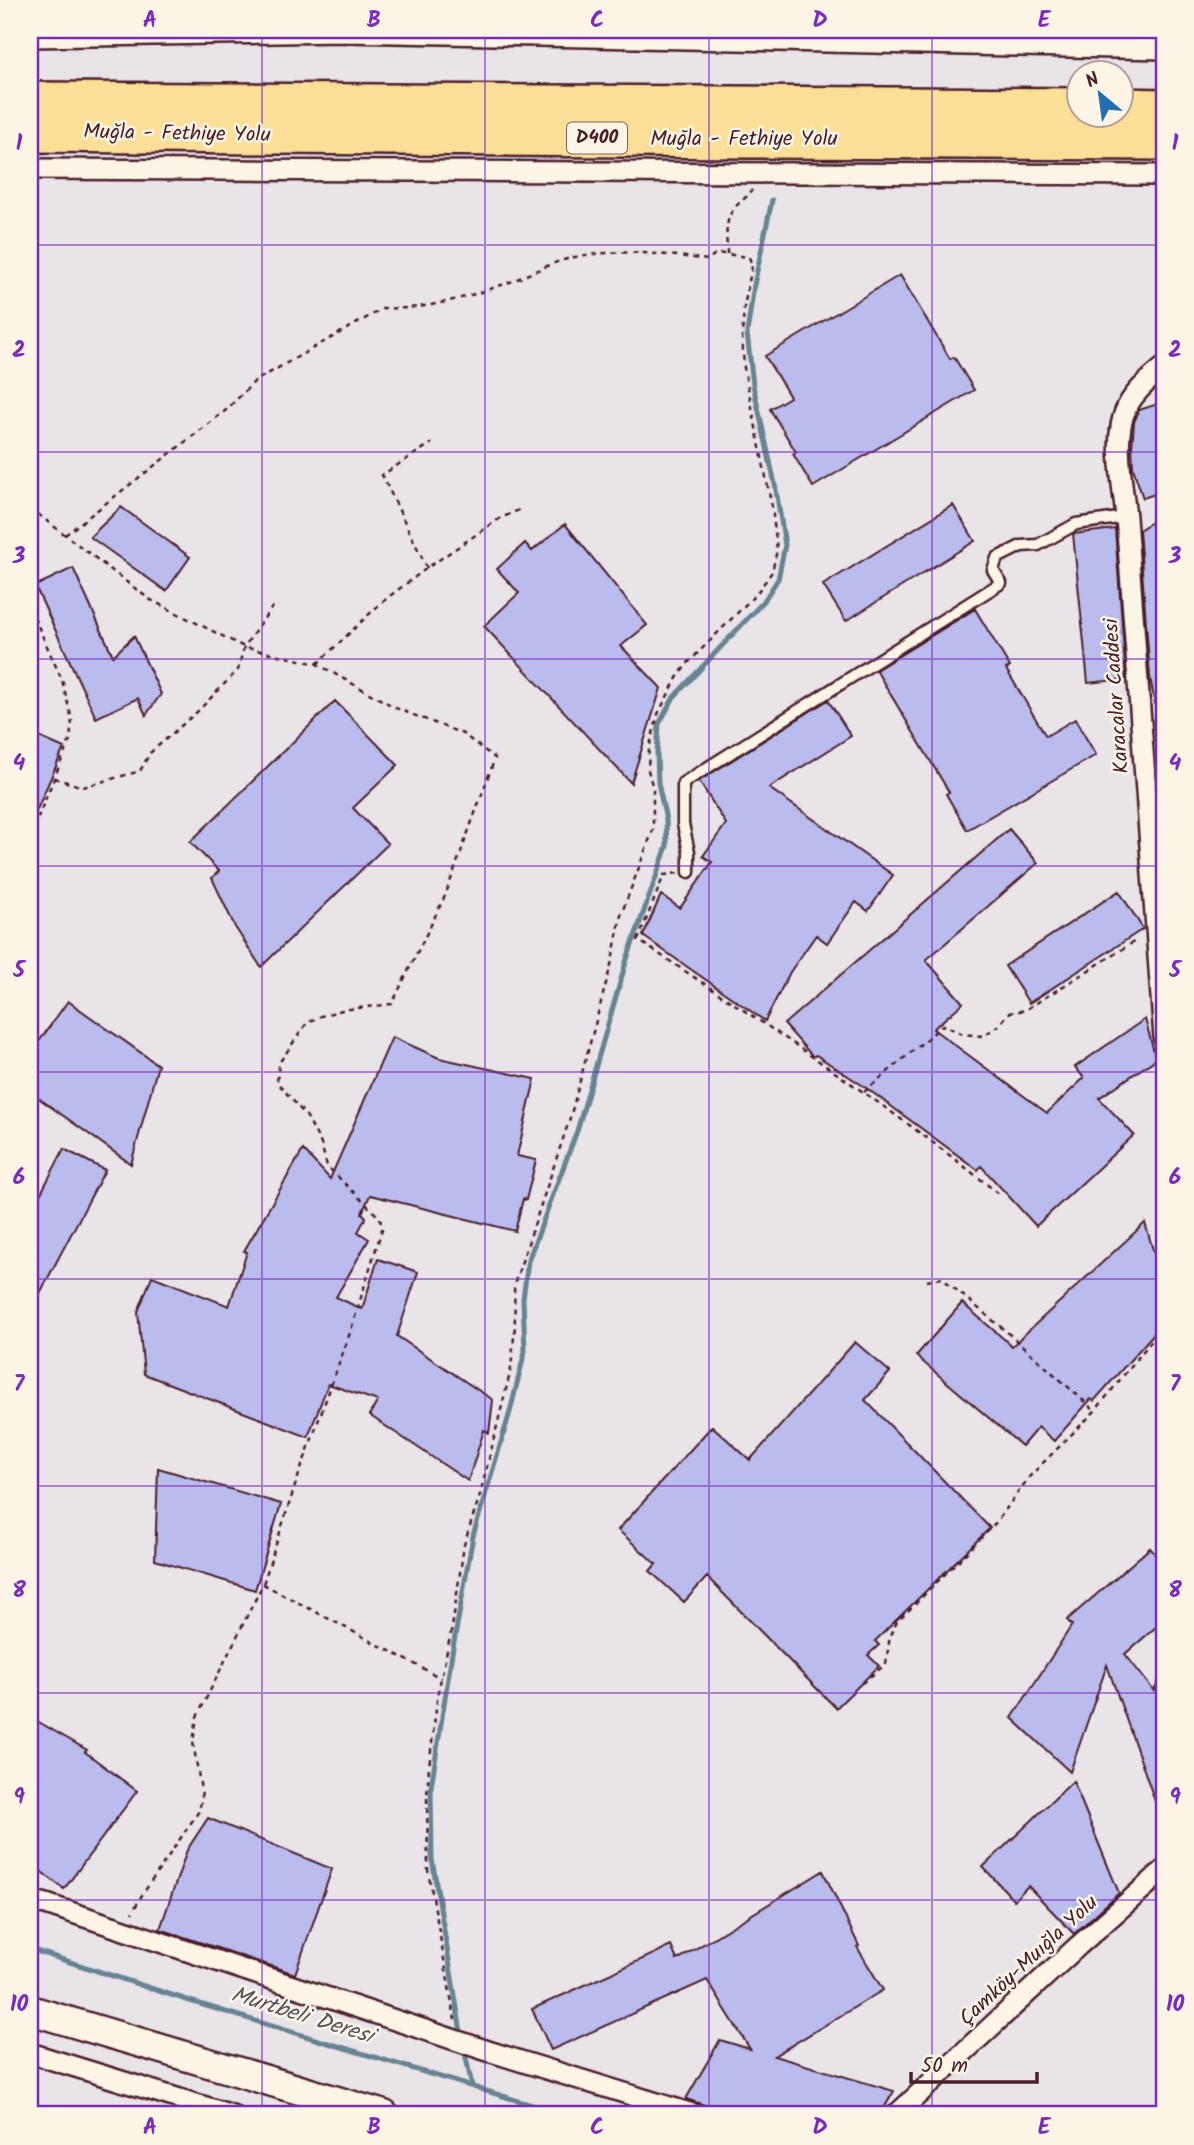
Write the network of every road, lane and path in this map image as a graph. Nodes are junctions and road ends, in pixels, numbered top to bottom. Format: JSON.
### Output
{"nodes":[{"id":1,"x":345,"y":31,"type":"edge"},
{"id":2,"x":773,"y":36,"type":"edge"},
{"id":3,"x":30,"y":37,"type":"edge"},
{"id":4,"x":1078,"y":39,"type":"edge"},
{"id":5,"x":1164,"y":49,"type":"edge"},
{"id":6,"x":30,"y":101,"type":"edge"},
{"id":7,"x":1064,"y":107,"type":"edge"},
{"id":8,"x":1134,"y":107,"type":"edge"},
{"id":9,"x":1164,"y":108,"type":"edge"},
{"id":10,"x":30,"y":133,"type":"edge"},
{"id":11,"x":1164,"y":141,"type":"edge"},
{"id":12,"x":883,"y":156,"type":"junction"},
{"id":13,"x":30,"y":169,"type":"edge"},
{"id":14,"x":754,"y":172,"type":"junction"},
{"id":15,"x":1164,"y":174,"type":"edge"},
{"id":16,"x":727,"y":254,"type":"junction"},
{"id":17,"x":1164,"y":367,"type":"edge"},
{"id":18,"x":432,"y":443,"type":"dead end"},
{"id":19,"x":30,"y":508,"type":"edge"},
{"id":20,"x":519,"y":510,"type":"dead end"},
{"id":21,"x":1126,"y":517,"type":"junction"},
{"id":22,"x":65,"y":535,"type":"junction"},
{"id":23,"x":427,"y":568,"type":"junction"},
{"id":24,"x":273,"y":606,"type":"dead end"},
{"id":25,"x":30,"y":608,"type":"edge"},
{"id":26,"x":244,"y":647,"type":"junction"},
{"id":27,"x":317,"y":664,"type":"junction"},
{"id":28,"x":54,"y":778,"type":"junction"},
{"id":29,"x":30,"y":835,"type":"edge"},
{"id":30,"x":689,"y":872,"type":"joint"},
{"id":31,"x":1155,"y":929,"type":"junction"},
{"id":32,"x":1163,"y":998,"type":"edge"},
{"id":33,"x":1164,"y":1038,"type":"edge"},
{"id":34,"x":863,"y":1093,"type":"junction"},
{"id":35,"x":999,"y":1194,"type":"dead end"},
{"id":36,"x":927,"y":1281,"type":"dead end"},
{"id":37,"x":1164,"y":1325,"type":"edge"},
{"id":38,"x":1095,"y":1411,"type":"junction"},
{"id":39,"x":263,"y":1584,"type":"junction"},
{"id":40,"x":441,"y":1678,"type":"junction"},
{"id":41,"x":862,"y":1683,"type":"dead end"},
{"id":42,"x":1164,"y":1870,"type":"edge"},
{"id":43,"x":30,"y":1905,"type":"edge"},
{"id":44,"x":129,"y":1932,"type":"junction"},
{"id":45,"x":30,"y":2010,"type":"edge"},
{"id":46,"x":458,"y":2041,"type":"junction"},
{"id":47,"x":30,"y":2053,"type":"edge"},
{"id":48,"x":232,"y":2115,"type":"edge"},
{"id":49,"x":384,"y":2115,"type":"edge"},
{"id":50,"x":696,"y":2115,"type":"edge"},
{"id":51,"x":896,"y":2115,"type":"edge"}],
"edges":[{"from":1,"to":2,"type":"street"},
{"from":1,"to":3,"type":"street"},
{"from":2,"to":4,"type":"street"},
{"from":4,"to":5,"type":"street"},
{"from":6,"to":7,"type":"highway","name":"Muğla - Fethiye Yolu","number":"D400"},
{"from":8,"to":9,"type":"highway"},
{"from":10,"to":12,"type":"highway","name":"Muğla - Fethiye Yolu","number":"D400"},
{"from":11,"to":12,"type":"highway","name":"Muğla - Fethiye Yolu","number":"D400"},
{"from":12,"to":14,"type":"street"},
{"from":12,"to":15,"type":"street"},
{"from":13,"to":14,"type":"street"},
{"from":14,"to":16,"type":"path"},
{"from":16,"to":22,"type":"path"},
{"from":16,"to":40,"type":"path"},
{"from":17,"to":21,"type":"street","name":"Karacalar Caddesi"},
{"from":18,"to":23,"type":"path"},
{"from":19,"to":22,"type":"path"},
{"from":20,"to":23,"type":"path"},
{"from":21,"to":30,"type":"lane"},
{"from":21,"to":31,"type":"street","name":"Karacalar Caddesi"},
{"from":22,"to":26,"type":"path"},
{"from":23,"to":27,"type":"path"},
{"from":24,"to":26,"type":"path"},
{"from":25,"to":28,"type":"path"},
{"from":26,"to":27,"type":"path"},
{"from":26,"to":28,"type":"path"},
{"from":27,"to":39,"type":"path"},
{"from":28,"to":29,"type":"path"},
{"from":30,"to":34,"type":"path"},
{"from":31,"to":32,"type":"street","name":"Karacalar Caddesi"},
{"from":31,"to":34,"type":"path"},
{"from":32,"to":33,"type":"street","name":"Karacalar Caddesi"},
{"from":34,"to":35,"type":"path"},
{"from":36,"to":38,"type":"path"},
{"from":37,"to":38,"type":"path"},
{"from":38,"to":41,"type":"path"},
{"from":39,"to":40,"type":"path"},
{"from":39,"to":44,"type":"path"},
{"from":40,"to":46,"type":"path"},
{"from":42,"to":51,"type":"street","name":"Çamköy-Muığla Yolu"},
{"from":43,"to":44,"type":"street"},
{"from":44,"to":46,"type":"street"},
{"from":45,"to":49,"type":"street"},
{"from":46,"to":50,"type":"street"},
{"from":47,"to":48,"type":"street"}]}
